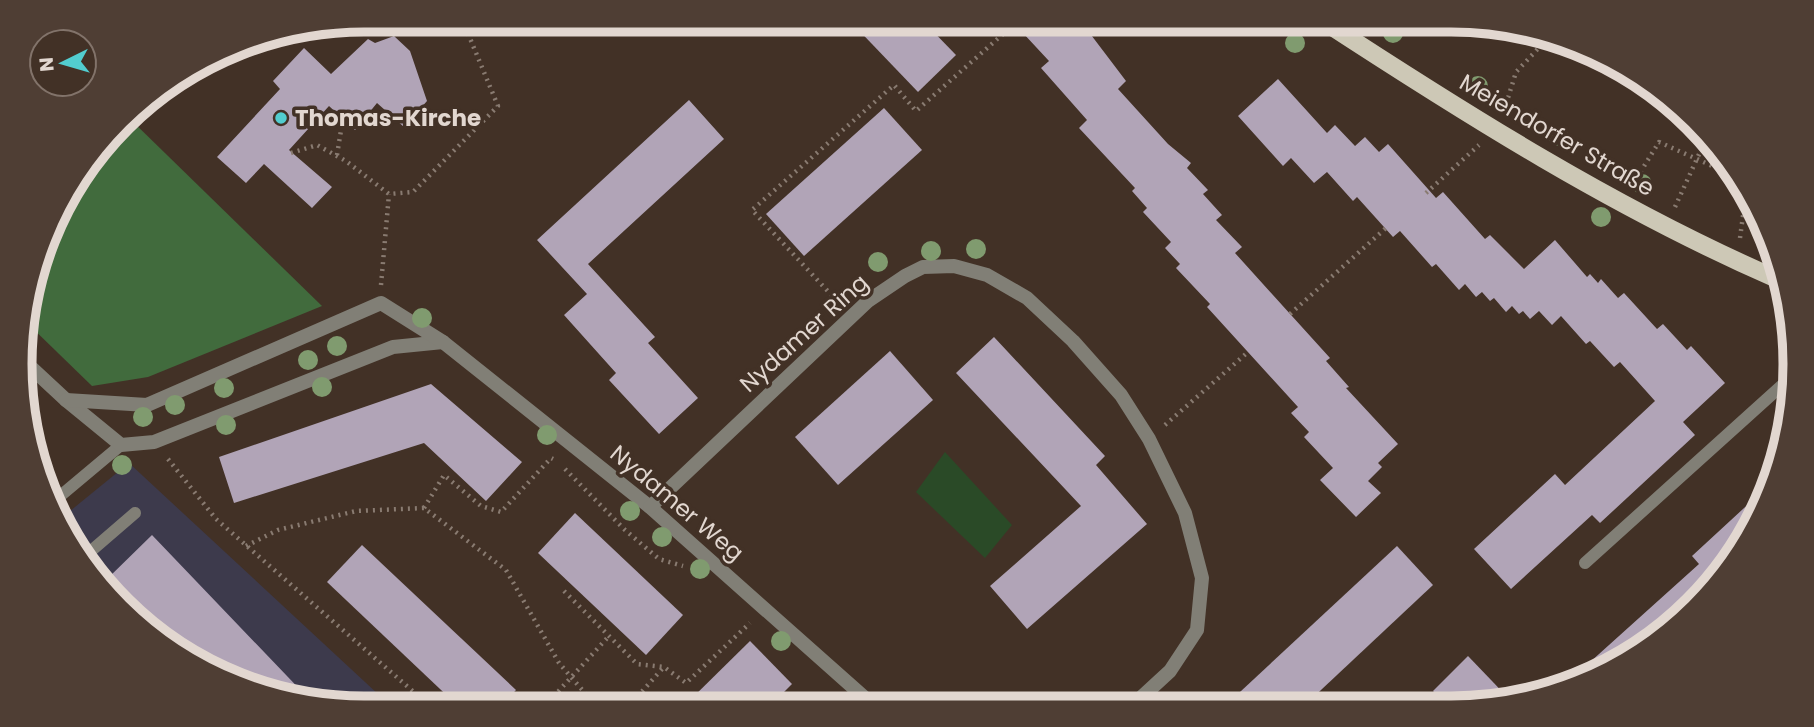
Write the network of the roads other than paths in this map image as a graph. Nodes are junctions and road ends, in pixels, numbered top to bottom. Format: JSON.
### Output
{"nodes":[{"id":1,"x":1340,"y":32,"type":"edge"},
{"id":2,"x":1770,"y":276,"type":"edge"},
{"id":3,"x":443,"y":342,"type":"junction"},
{"id":4,"x":32,"y":368,"type":"edge"},
{"id":5,"x":1782,"y":385,"type":"edge"},
{"id":6,"x":66,"y":400,"type":"junction"},
{"id":7,"x":121,"y":445,"type":"junction"},
{"id":8,"x":60,"y":496,"type":"edge"},
{"id":9,"x":650,"y":507,"type":"junction"},
{"id":10,"x":135,"y":513,"type":"dead end"},
{"id":11,"x":90,"y":552,"type":"edge"},
{"id":12,"x":1585,"y":563,"type":"dead end"},
{"id":13,"x":863,"y":696,"type":"edge"},
{"id":14,"x":1143,"y":696,"type":"edge"}],
"edges":[{"from":1,"to":2,"type":"main road","name":"Meiendorfer Straße"},
{"from":3,"to":6,"type":"street","name":"Nydamer Weg"},
{"from":3,"to":7,"type":"street"},
{"from":3,"to":9,"type":"street","name":"Nydamer Weg"},
{"from":4,"to":6,"type":"street"},
{"from":5,"to":12,"type":"lane"},
{"from":6,"to":7,"type":"street"},
{"from":7,"to":8,"type":"lane"},
{"from":9,"to":13,"type":"street","name":"Nydamer Weg"},
{"from":9,"to":14,"type":"street","name":"Nydamer Ring"},
{"from":10,"to":11,"type":"lane"}]}
